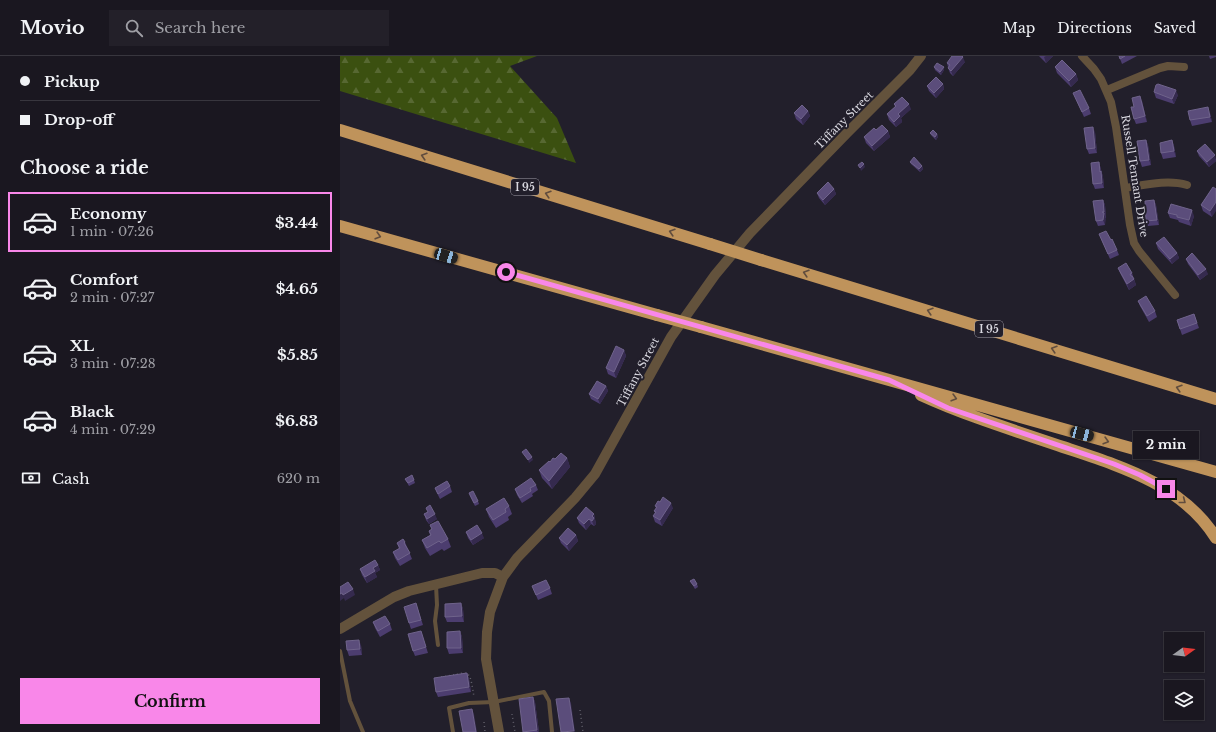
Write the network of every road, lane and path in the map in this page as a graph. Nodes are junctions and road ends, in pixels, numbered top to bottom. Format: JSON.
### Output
{"nodes":[{"id":1,"x":921,"y":56,"type":"edge"},
{"id":2,"x":1082,"y":56,"type":"edge"},
{"id":3,"x":1184,"y":67,"type":"dead end"},
{"id":4,"x":1107,"y":90,"type":"junction"},
{"id":5,"x":340,"y":130,"type":"edge"},
{"id":6,"x":1187,"y":185,"type":"dead end"},
{"id":7,"x":1125,"y":188,"type":"junction"},
{"id":8,"x":340,"y":226,"type":"edge"},
{"id":9,"x":1175,"y":295,"type":"dead end"},
{"id":10,"x":889,"y":380,"type":"junction"},
{"id":11,"x":1216,"y":399,"type":"edge"},
{"id":12,"x":1216,"y":472,"type":"edge"},
{"id":13,"x":1216,"y":538,"type":"edge"},
{"id":14,"x":503,"y":577,"type":"junction"},
{"id":15,"x":436,"y":584,"type":"junction"},
{"id":16,"x":340,"y":629,"type":"edge"},
{"id":17,"x":438,"y":645,"type":"dead end"},
{"id":18,"x":340,"y":652,"type":"edge"},
{"id":19,"x":441,"y":677,"type":"edge"},
{"id":20,"x":494,"y":702,"type":"junction"},
{"id":21,"x":475,"y":703,"type":"junction"},
{"id":22,"x":580,"y":710,"type":"dead end"},
{"id":23,"x":512,"y":714,"type":"dead end"},
{"id":24,"x":484,"y":722,"type":"dead end"},
{"id":25,"x":363,"y":732,"type":"edge"},
{"id":26,"x":453,"y":732,"type":"edge"},
{"id":27,"x":485,"y":732,"type":"edge"},
{"id":28,"x":499,"y":732,"type":"edge"},
{"id":29,"x":515,"y":732,"type":"edge"},
{"id":30,"x":552,"y":732,"type":"edge"},
{"id":31,"x":583,"y":732,"type":"edge"}],
"edges":[{"from":1,"to":14,"type":"street","name":"Tiffany Street"},
{"from":2,"to":4,"type":"street","name":"Russell Tennant Drive"},
{"from":3,"to":4,"type":"street"},
{"from":4,"to":7,"type":"street","name":"Russell Tennant Drive"},
{"from":11,"to":5,"type":"highway","number":"I 95","one_way":true,"bridge":true},
{"from":6,"to":7,"type":"street"},
{"from":7,"to":9,"type":"street","name":"Russell Tennant Drive"},
{"from":8,"to":10,"type":"highway","one_way":true,"bridge":true},
{"from":10,"to":12,"type":"highway","one_way":true},
{"from":10,"to":13,"type":"highway","one_way":true},
{"from":14,"to":15,"type":"street"},
{"from":14,"to":20,"type":"street","name":"Tiffany Street"},
{"from":15,"to":16,"type":"street"},
{"from":15,"to":17,"type":"lane"},
{"from":18,"to":25,"type":"lane"},
{"from":19,"to":21,"type":"path"},
{"from":20,"to":21,"type":"lane"},
{"from":20,"to":28,"type":"street","name":"Tiffany Street"},
{"from":20,"to":30,"type":"lane"},
{"from":21,"to":26,"type":"lane"},
{"from":22,"to":31,"type":"path"},
{"from":23,"to":29,"type":"path"},
{"from":24,"to":27,"type":"path"}]}
